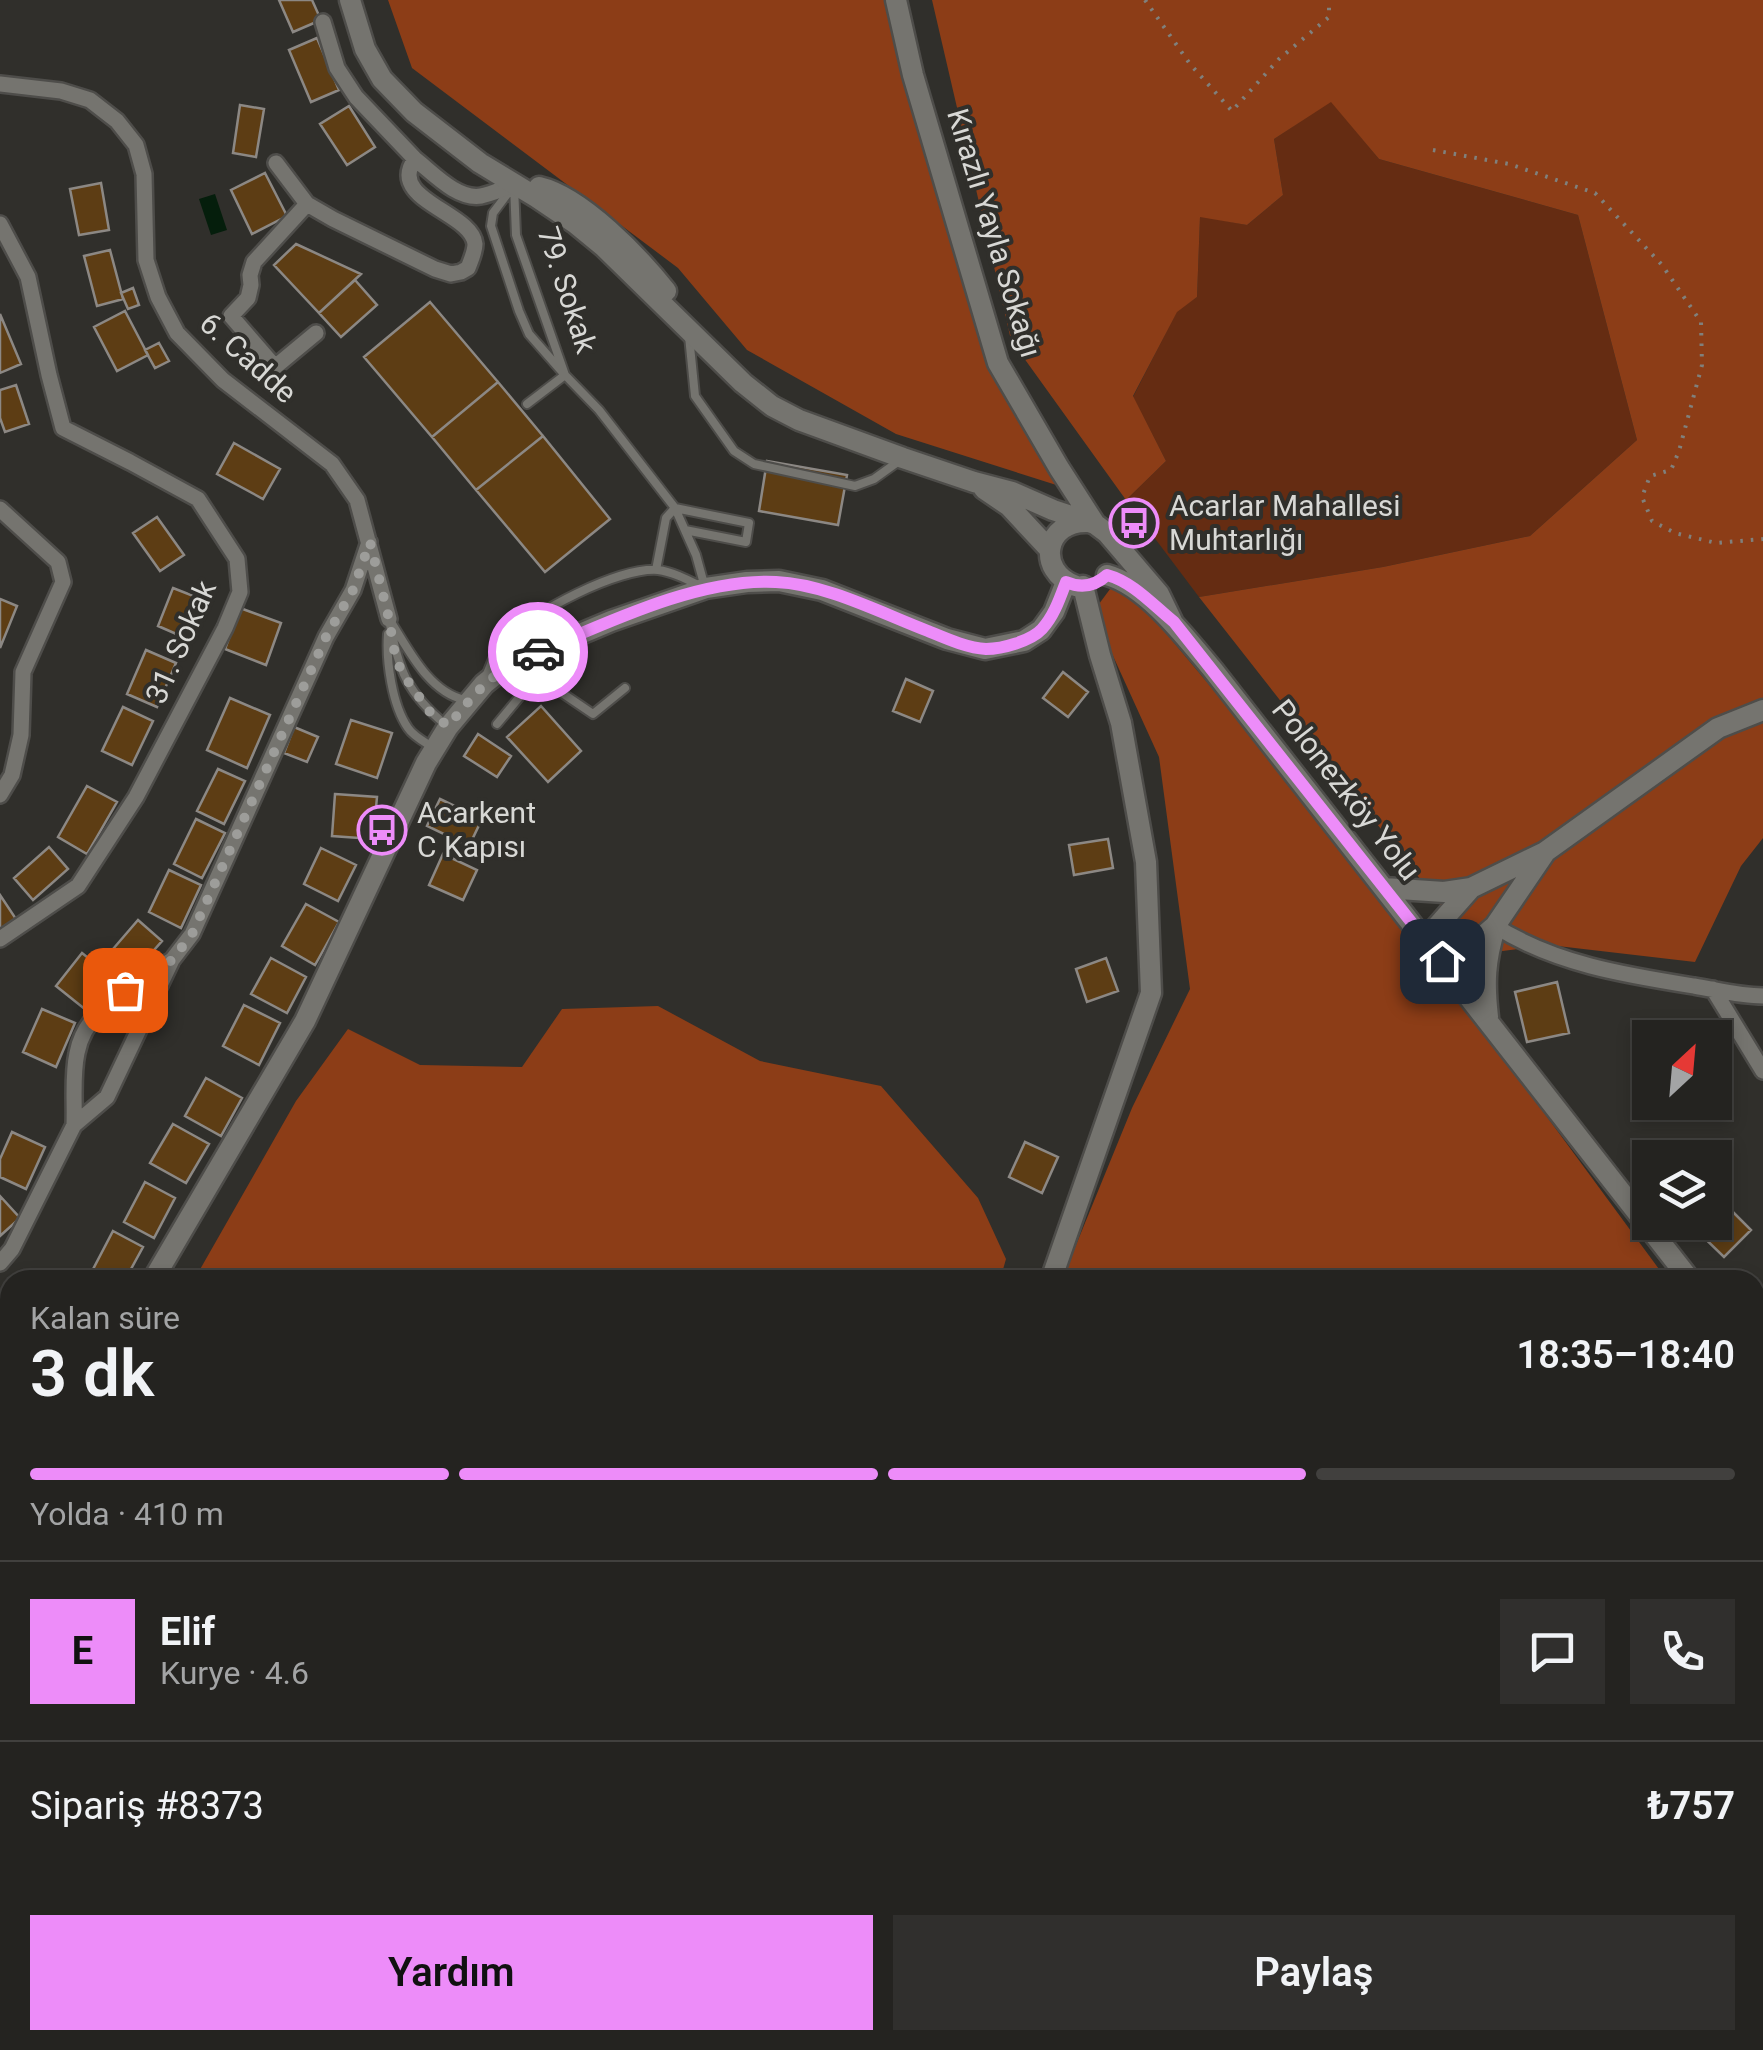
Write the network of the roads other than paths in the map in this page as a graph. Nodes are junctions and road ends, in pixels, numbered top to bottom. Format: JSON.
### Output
{"nodes":[{"id":1,"x":350,"y":0,"type":"edge"},
{"id":2,"x":896,"y":0,"type":"edge"},
{"id":3,"x":324,"y":22,"type":"dead end"},
{"id":4,"x":0,"y":84,"type":"edge"},
{"id":5,"x":415,"y":160,"type":"junction"},
{"id":6,"x":276,"y":163,"type":"dead end"},
{"id":7,"x":514,"y":185,"type":"junction"},
{"id":8,"x":307,"y":204,"type":"junction"},
{"id":9,"x":0,"y":224,"type":"edge"},
{"id":10,"x":544,"y":314,"type":"junction"},
{"id":11,"x":524,"y":322,"type":"junction"},
{"id":12,"x":688,"y":326,"type":"junction"},
{"id":13,"x":316,"y":332,"type":"dead end"},
{"id":14,"x":565,"y":375,"type":"junction"},
{"id":15,"x":528,"y":404,"type":"dead end"},
{"id":16,"x":903,"y":458,"type":"junction"},
{"id":17,"x":974,"y":482,"type":"junction"},
{"id":18,"x":0,"y":508,"type":"edge"},
{"id":19,"x":675,"y":508,"type":"junction"},
{"id":20,"x":1095,"y":524,"type":"junction"},
{"id":21,"x":686,"y":530,"type":"junction"},
{"id":22,"x":1112,"y":540,"type":"junction"},
{"id":23,"x":370,"y":542,"type":"junction"},
{"id":24,"x":1050,"y":550,"type":"junction"},
{"id":25,"x":656,"y":570,"type":"junction"},
{"id":26,"x":1107,"y":575,"type":"junction"},
{"id":27,"x":1074,"y":584,"type":"junction"},
{"id":28,"x":706,"y":588,"type":"junction"},
{"id":29,"x":389,"y":619,"type":"junction"},
{"id":30,"x":1174,"y":622,"type":"junction"},
{"id":31,"x":524,"y":658,"type":"junction"},
{"id":32,"x":537,"y":676,"type":"junction"},
{"id":33,"x":484,"y":684,"type":"junction"},
{"id":34,"x":625,"y":688,"type":"dead end"},
{"id":35,"x":470,"y":700,"type":"junction"},
{"id":36,"x":1763,"y":710,"type":"edge"},
{"id":37,"x":496,"y":724,"type":"dead end"},
{"id":38,"x":448,"y":726,"type":"junction"},
{"id":39,"x":435,"y":749,"type":"junction"},
{"id":40,"x":0,"y":795,"type":"edge"},
{"id":41,"x":1545,"y":852,"type":"junction"},
{"id":42,"x":1384,"y":888,"type":"junction"},
{"id":43,"x":1471,"y":888,"type":"junction"},
{"id":44,"x":1495,"y":926,"type":"junction"},
{"id":45,"x":0,"y":939,"type":"edge"},
{"id":46,"x":1425,"y":940,"type":"junction"},
{"id":47,"x":172,"y":960,"type":"junction"},
{"id":48,"x":1442,"y":961,"type":"junction"},
{"id":49,"x":1713,"y":989,"type":"junction"},
{"id":50,"x":1763,"y":996,"type":"edge"},
{"id":51,"x":1488,"y":1019,"type":"junction"},
{"id":52,"x":1763,"y":1072,"type":"edge"},
{"id":53,"x":74,"y":1126,"type":"junction"},
{"id":54,"x":0,"y":1264,"type":"edge"},
{"id":55,"x":159,"y":1270,"type":"edge"},
{"id":56,"x":1055,"y":1270,"type":"edge"},
{"id":57,"x":1682,"y":1270,"type":"edge"}],
"edges":[{"from":1,"to":7,"type":"main road"},
{"from":2,"to":20,"type":"main road","name":"Kırazlı Yayla Sokağı"},
{"from":3,"to":5,"type":"street"},
{"from":4,"to":23,"type":"street","name":"6. Cadde"},
{"from":5,"to":7,"type":"street"},
{"from":5,"to":8,"type":"street"},
{"from":6,"to":8,"type":"street"},
{"from":7,"to":10,"type":"lane","name":"79. Sokak"},
{"from":7,"to":11,"type":"lane","name":"79. Sokak"},
{"from":7,"to":12,"type":"main road"},
{"from":8,"to":13,"type":"street"},
{"from":9,"to":45,"type":"street","name":"31. Sokak"},
{"from":10,"to":11,"type":"lane"},
{"from":10,"to":14,"type":"lane","name":"79. Sokak"},
{"from":11,"to":14,"type":"lane","name":"79. Sokak"},
{"from":12,"to":16,"type":"main road"},
{"from":12,"to":16,"type":"lane"},
{"from":14,"to":15,"type":"lane"},
{"from":14,"to":19,"type":"lane"},
{"from":16,"to":17,"type":"main road"},
{"from":17,"to":20,"type":"main road"},
{"from":17,"to":24,"type":"main road"},
{"from":18,"to":40,"type":"street"},
{"from":19,"to":21,"type":"lane"},
{"from":19,"to":21,"type":"lane"},
{"from":19,"to":25,"type":"lane"},
{"from":20,"to":22,"type":"main road"},
{"from":20,"to":24,"type":"main road"},
{"from":21,"to":28,"type":"lane"},
{"from":22,"to":26,"type":"main road"},
{"from":22,"to":30,"type":"main road"},
{"from":23,"to":29,"type":"street","name":"6. Cadde"},
{"from":23,"to":47,"type":"street"},
{"from":24,"to":27,"type":"main road"},
{"from":25,"to":28,"type":"lane"},
{"from":25,"to":33,"type":"lane"},
{"from":26,"to":27,"type":"main road"},
{"from":26,"to":30,"type":"main road"},
{"from":27,"to":28,"type":"main road"},
{"from":27,"to":56,"type":"main road"},
{"from":28,"to":31,"type":"main road"},
{"from":29,"to":35,"type":"lane"},
{"from":29,"to":38,"type":"lane"},
{"from":29,"to":39,"type":"lane"},
{"from":30,"to":42,"type":"main road","name":"Polonezköy Yolu"},
{"from":31,"to":32,"type":"lane"},
{"from":31,"to":33,"type":"main road"},
{"from":32,"to":34,"type":"lane"},
{"from":32,"to":37,"type":"lane"},
{"from":33,"to":35,"type":"main road"},
{"from":35,"to":38,"type":"main road"},
{"from":36,"to":41,"type":"main road"},
{"from":38,"to":39,"type":"main road"},
{"from":39,"to":55,"type":"main road"},
{"from":41,"to":43,"type":"main road"},
{"from":41,"to":44,"type":"main road"},
{"from":42,"to":43,"type":"main road"},
{"from":42,"to":46,"type":"main road","name":"Polonezköy Yolu"},
{"from":43,"to":46,"type":"main road"},
{"from":44,"to":48,"type":"main road"},
{"from":44,"to":49,"type":"street"},
{"from":44,"to":51,"type":"main road"},
{"from":46,"to":48,"type":"main road","name":"Polonezköy Yolu"},
{"from":47,"to":53,"type":"street"},
{"from":47,"to":53,"type":"street"},
{"from":48,"to":51,"type":"main road","name":"Polonezköy Yolu"},
{"from":49,"to":50,"type":"street"},
{"from":49,"to":52,"type":"street"},
{"from":51,"to":57,"type":"main road","name":"Polonezköy Yolu"},
{"from":53,"to":54,"type":"street"}]}
